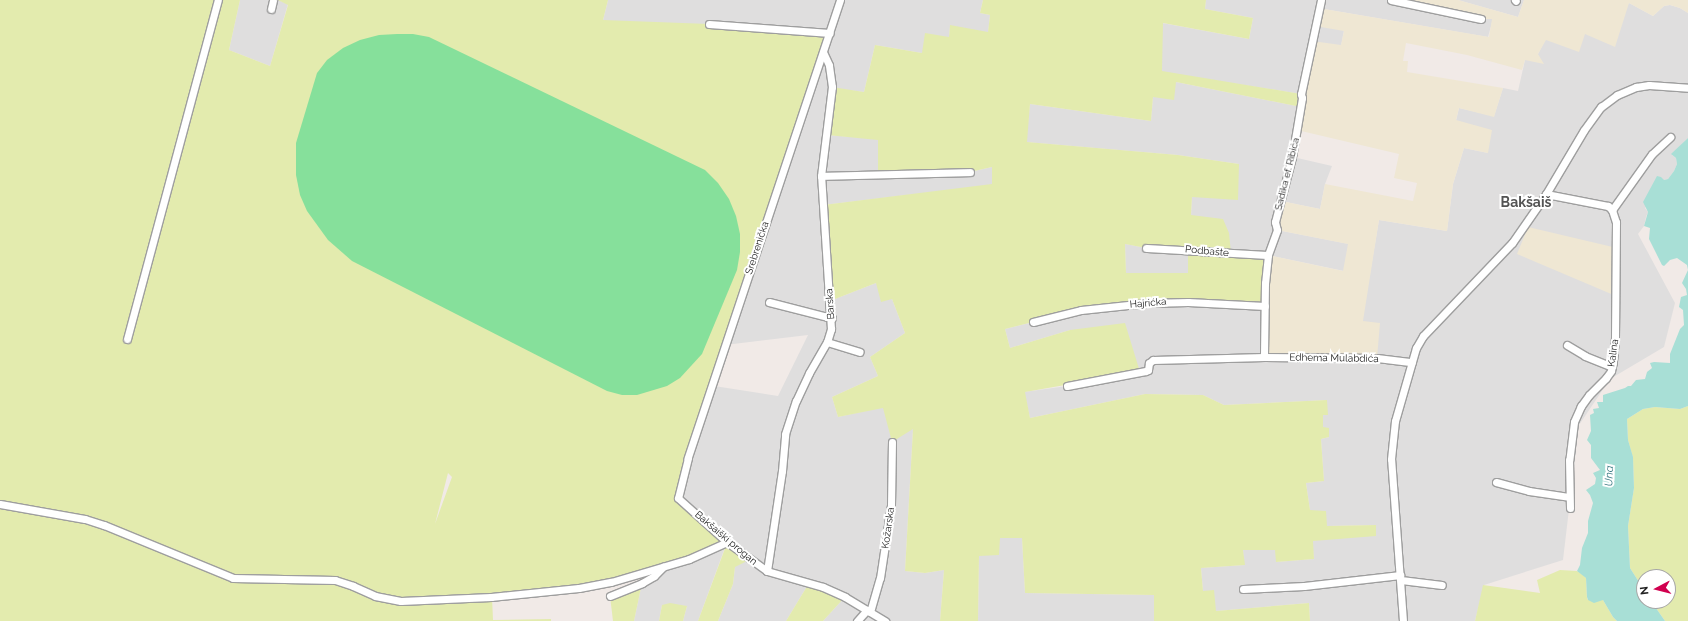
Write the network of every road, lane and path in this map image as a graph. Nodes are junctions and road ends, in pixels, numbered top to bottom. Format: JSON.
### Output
{"nodes":[{"id":1,"x":218,"y":0,"type":"edge"},
{"id":2,"x":273,"y":0,"type":"edge"},
{"id":3,"x":840,"y":0,"type":"edge"},
{"id":4,"x":1321,"y":0,"type":"edge"},
{"id":5,"x":1391,"y":0,"type":"edge"},
{"id":6,"x":271,"y":9,"type":"dead end"},
{"id":7,"x":1481,"y":19,"type":"dead end"},
{"id":8,"x":709,"y":24,"type":"dead end"},
{"id":9,"x":830,"y":33,"type":"junction"},
{"id":10,"x":823,"y":52,"type":"junction"},
{"id":11,"x":1688,"y":88,"type":"edge"},
{"id":12,"x":1670,"y":137,"type":"dead end"},
{"id":13,"x":970,"y":172,"type":"dead end"},
{"id":14,"x":821,"y":176,"type":"junction"},
{"id":15,"x":1546,"y":194,"type":"junction"},
{"id":16,"x":1612,"y":210,"type":"junction"},
{"id":17,"x":1146,"y":248,"type":"dead end"},
{"id":18,"x":1268,"y":255,"type":"junction"},
{"id":19,"x":769,"y":302,"type":"dead end"},
{"id":20,"x":1265,"y":306,"type":"junction"},
{"id":21,"x":832,"y":318,"type":"junction"},
{"id":22,"x":1034,"y":322,"type":"dead end"},
{"id":23,"x":127,"y":339,"type":"dead end"},
{"id":24,"x":827,"y":342,"type":"junction"},
{"id":25,"x":1567,"y":345,"type":"dead end"},
{"id":26,"x":859,"y":352,"type":"dead end"},
{"id":27,"x":1264,"y":357,"type":"junction"},
{"id":28,"x":1412,"y":362,"type":"junction"},
{"id":29,"x":1612,"y":367,"type":"junction"},
{"id":30,"x":1067,"y":386,"type":"dead end"},
{"id":31,"x":892,"y":442,"type":"dead end"},
{"id":32,"x":1496,"y":482,"type":"dead end"},
{"id":33,"x":1569,"y":497,"type":"junction"},
{"id":34,"x":678,"y":498,"type":"joint"},
{"id":35,"x":0,"y":504,"type":"edge"},
{"id":36,"x":1570,"y":508,"type":"dead end"},
{"id":37,"x":727,"y":542,"type":"junction"},
{"id":38,"x":663,"y":567,"type":"junction"},
{"id":39,"x":767,"y":571,"type":"junction"},
{"id":40,"x":1400,"y":578,"type":"junction"},
{"id":41,"x":1442,"y":585,"type":"dead end"},
{"id":42,"x":1243,"y":589,"type":"dead end"},
{"id":43,"x":610,"y":596,"type":"dead end"},
{"id":44,"x":868,"y":611,"type":"junction"},
{"id":45,"x":857,"y":621,"type":"edge"},
{"id":46,"x":885,"y":621,"type":"edge"},
{"id":47,"x":1403,"y":621,"type":"edge"}],
"edges":[{"from":1,"to":23,"type":"street"},
{"from":2,"to":6,"type":"street"},
{"from":3,"to":9,"type":"street","name":"Srebrenička"},
{"from":4,"to":18,"type":"street","name":"Sadika ef. Ribića"},
{"from":5,"to":7,"type":"street"},
{"from":8,"to":9,"type":"street"},
{"from":9,"to":10,"type":"street","name":"Srebrenička"},
{"from":10,"to":14,"type":"street","name":"Barska"},
{"from":10,"to":34,"type":"street","name":"Srebrenička"},
{"from":11,"to":15,"type":"street"},
{"from":12,"to":16,"type":"street"},
{"from":13,"to":14,"type":"street"},
{"from":14,"to":21,"type":"street","name":"Barska"},
{"from":15,"to":16,"type":"street"},
{"from":15,"to":28,"type":"street"},
{"from":16,"to":29,"type":"street","name":"Kalina"},
{"from":17,"to":18,"type":"street","name":"Podbašte"},
{"from":18,"to":20,"type":"street","name":"Sadika ef. Ribića"},
{"from":19,"to":21,"type":"street"},
{"from":20,"to":22,"type":"street","name":"Hajrićka"},
{"from":20,"to":27,"type":"street","name":"Sadika ef. Ribića"},
{"from":21,"to":24,"type":"street","name":"Barska"},
{"from":24,"to":26,"type":"street"},
{"from":24,"to":39,"type":"street","name":"Barska"},
{"from":25,"to":29,"type":"street"},
{"from":27,"to":28,"type":"street","name":"Edhema Mulabdića"},
{"from":27,"to":30,"type":"street","name":"Edhema Mulabdića"},
{"from":28,"to":40,"type":"street"},
{"from":29,"to":33,"type":"street","name":"Kalina"},
{"from":31,"to":44,"type":"street","name":"Kožarska"},
{"from":32,"to":33,"type":"street"},
{"from":33,"to":36,"type":"street","name":"Kalina"},
{"from":34,"to":37,"type":"street","name":"Bakšaiški progan"},
{"from":35,"to":38,"type":"street"},
{"from":37,"to":38,"type":"street"},
{"from":37,"to":39,"type":"street","name":"Bakšaiški progan"},
{"from":38,"to":43,"type":"street"},
{"from":39,"to":44,"type":"street","name":"Bakšaiški progan"},
{"from":40,"to":41,"type":"street"},
{"from":40,"to":42,"type":"street"},
{"from":40,"to":47,"type":"street"},
{"from":44,"to":45,"type":"street"},
{"from":44,"to":46,"type":"street","name":"Bakšaiški progan"}]}
